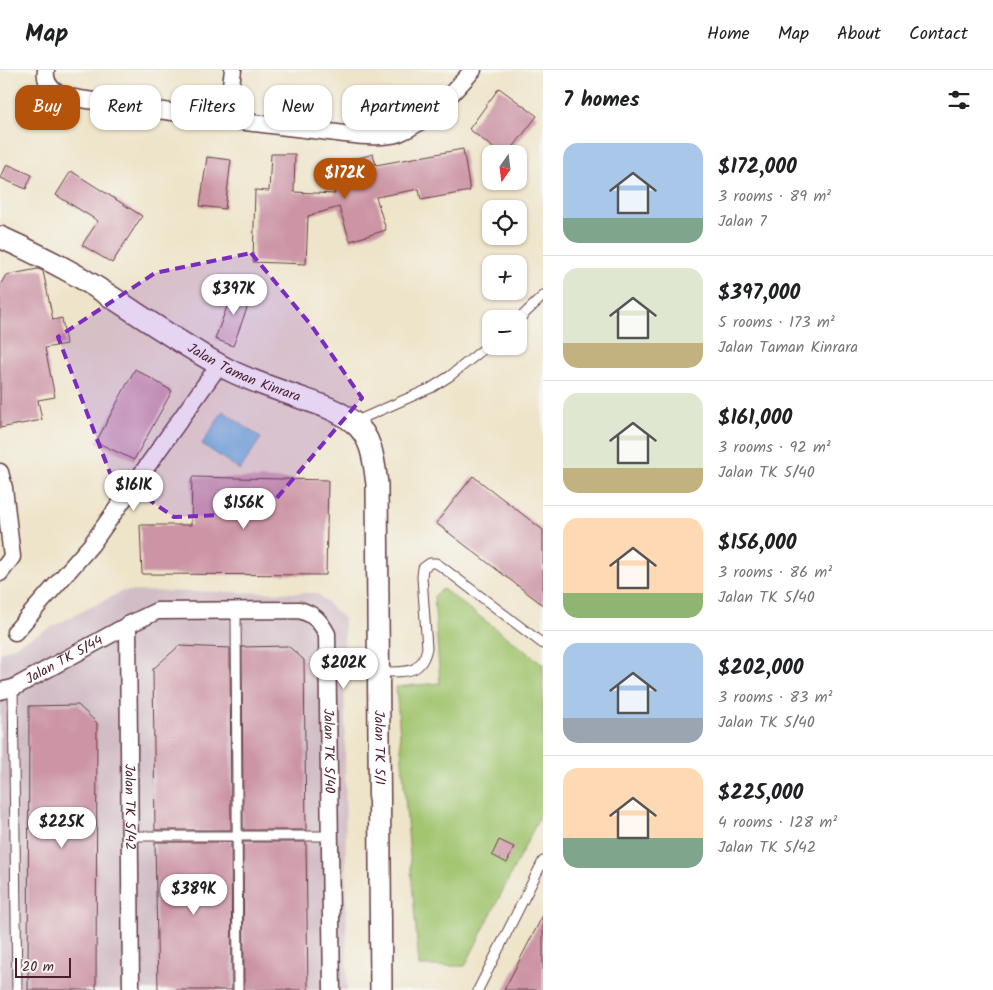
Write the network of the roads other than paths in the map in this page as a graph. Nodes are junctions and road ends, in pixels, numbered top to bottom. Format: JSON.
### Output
{"nodes":[{"id":1,"x":46,"y":70,"type":"edge"},
{"id":2,"x":233,"y":70,"type":"edge"},
{"id":3,"x":473,"y":70,"type":"edge"},
{"id":4,"x":231,"y":85,"type":"edge"},
{"id":5,"x":171,"y":112,"type":"edge"},
{"id":6,"x":254,"y":123,"type":"edge"},
{"id":7,"x":0,"y":237,"type":"edge"},
{"id":8,"x":543,"y":296,"type":"edge"},
{"id":9,"x":527,"y":311,"type":"edge"},
{"id":10,"x":482,"y":350,"type":"edge"},
{"id":11,"x":219,"y":364,"type":"junction"},
{"id":12,"x":354,"y":422,"type":"junction"},
{"id":13,"x":0,"y":472,"type":"edge"},
{"id":14,"x":0,"y":573,"type":"edge"},
{"id":15,"x":236,"y":610,"type":"junction"},
{"id":16,"x":128,"y":625,"type":"junction"},
{"id":17,"x":15,"y":632,"type":"dead end"},
{"id":18,"x":543,"y":644,"type":"edge"},
{"id":19,"x":378,"y":672,"type":"junction"},
{"id":20,"x":6,"y":689,"type":"edge"},
{"id":21,"x":130,"y":836,"type":"junction"},
{"id":22,"x":238,"y":836,"type":"junction"},
{"id":23,"x":330,"y":836,"type":"junction"},
{"id":24,"x":542,"y":864,"type":"edge"},
{"id":25,"x":17,"y":990,"type":"edge"},
{"id":26,"x":131,"y":990,"type":"edge"},
{"id":27,"x":238,"y":990,"type":"edge"},
{"id":28,"x":332,"y":990,"type":"edge"},
{"id":29,"x":381,"y":990,"type":"edge"},
{"id":30,"x":478,"y":990,"type":"edge"}],
"edges":[{"from":1,"to":5,"type":"street"},
{"from":2,"to":4,"type":"street"},
{"from":3,"to":6,"type":"street"},
{"from":7,"to":11,"type":"street","name":"Jalan Taman Kinrara"},
{"from":8,"to":9,"type":"lane"},
{"from":10,"to":12,"type":"lane"},
{"from":11,"to":12,"type":"street","name":"Jalan Taman Kinrara"},
{"from":11,"to":17,"type":"street"},
{"from":12,"to":19,"type":"street","name":"Jalan TK 5/1"},
{"from":13,"to":14,"type":"street"},
{"from":15,"to":16,"type":"street","name":"Jalan TK 5/40"},
{"from":15,"to":22,"type":"lane"},
{"from":15,"to":23,"type":"street","name":"Jalan TK 5/40"},
{"from":16,"to":20,"type":"street","name":"Jalan TK 5/44"},
{"from":16,"to":21,"type":"street","name":"Jalan TK 5/42"},
{"from":18,"to":19,"type":"lane"},
{"from":19,"to":29,"type":"street","name":"Jalan TK 5/1"},
{"from":20,"to":25,"type":"lane"},
{"from":21,"to":22,"type":"lane"},
{"from":21,"to":26,"type":"street","name":"Jalan TK 5/42"},
{"from":22,"to":23,"type":"lane"},
{"from":22,"to":27,"type":"lane"},
{"from":23,"to":28,"type":"street","name":"Jalan TK 5/40"},
{"from":24,"to":30,"type":"lane"}]}
